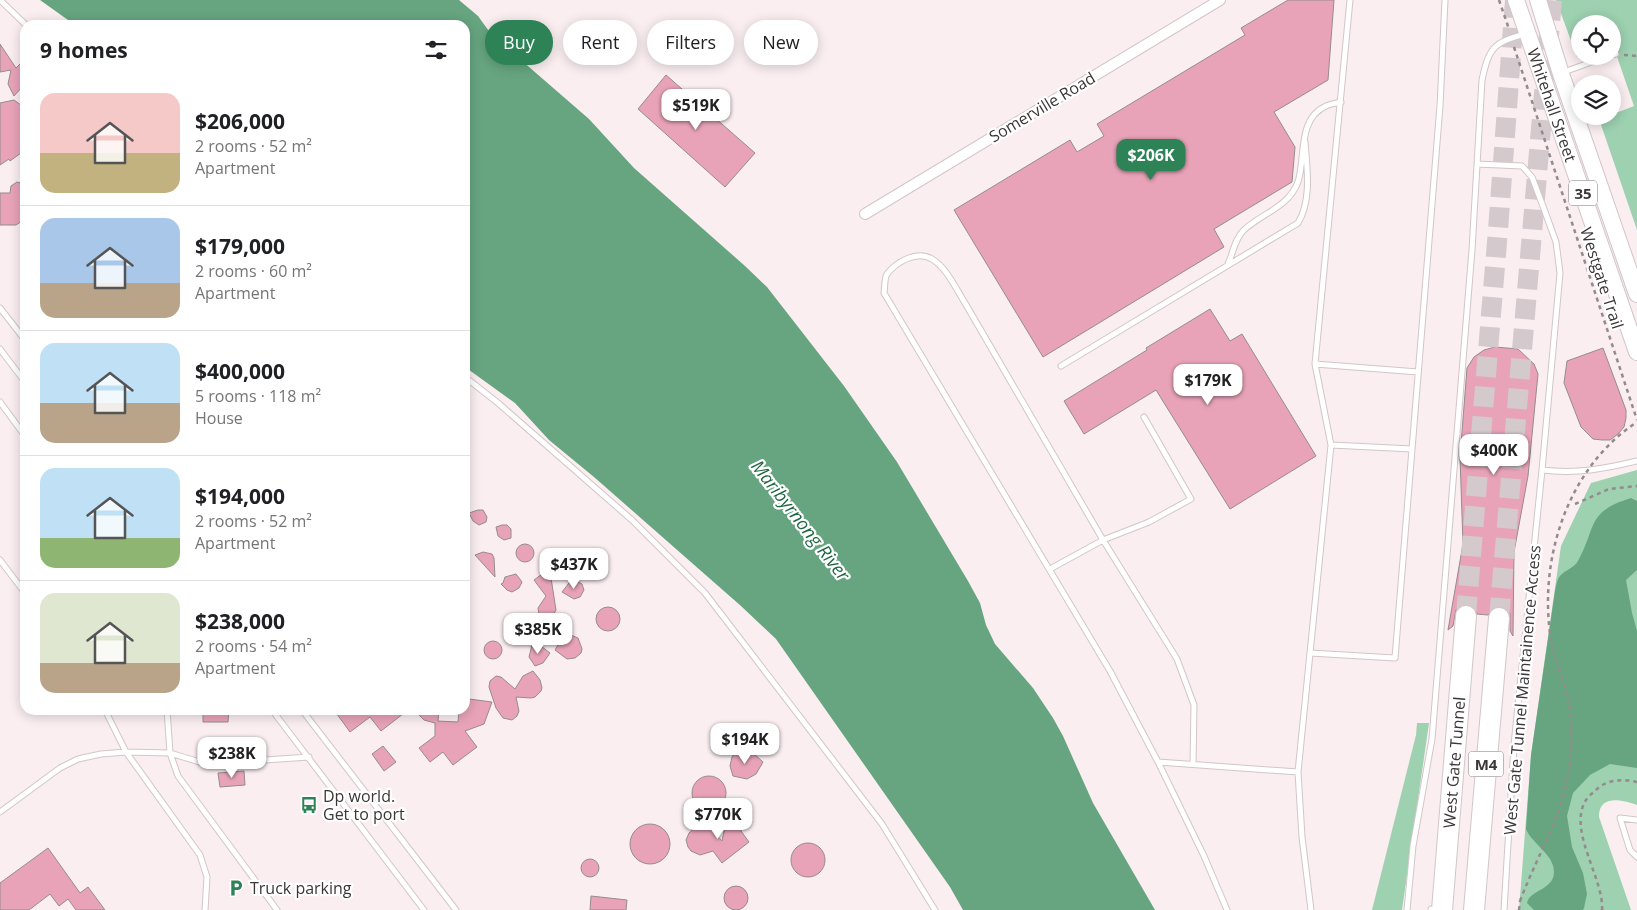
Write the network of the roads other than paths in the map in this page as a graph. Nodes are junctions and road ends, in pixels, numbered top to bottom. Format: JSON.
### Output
{"nodes":[{"id":1,"x":0,"y":0,"type":"edge"},
{"id":2,"x":1220,"y":0,"type":"edge"},
{"id":3,"x":1350,"y":0,"type":"edge"},
{"id":4,"x":1445,"y":0,"type":"edge"},
{"id":5,"x":1516,"y":0,"type":"edge"},
{"id":6,"x":1538,"y":0,"type":"edge"},
{"id":7,"x":21,"y":20,"type":"edge"},
{"id":8,"x":1528,"y":34,"type":"junction"},
{"id":9,"x":1584,"y":65,"type":"edge"},
{"id":10,"x":1561,"y":74,"type":"junction"},
{"id":11,"x":1341,"y":102,"type":"junction"},
{"id":12,"x":1305,"y":142,"type":"junction"},
{"id":13,"x":1477,"y":164,"type":"junction"},
{"id":14,"x":865,"y":214,"type":"dead end"},
{"id":15,"x":1228,"y":265,"type":"junction"},
{"id":16,"x":1637,"y":294,"type":"edge"},
{"id":17,"x":0,"y":308,"type":"edge"},
{"id":18,"x":20,"y":334,"type":"edge"},
{"id":19,"x":0,"y":349,"type":"edge"},
{"id":20,"x":1637,"y":352,"type":"edge"},
{"id":21,"x":1315,"y":364,"type":"junction"},
{"id":22,"x":1061,"y":366,"type":"dead end"},
{"id":23,"x":1418,"y":372,"type":"junction"},
{"id":24,"x":20,"y":375,"type":"edge"},
{"id":25,"x":470,"y":381,"type":"edge"},
{"id":26,"x":0,"y":402,"type":"edge"},
{"id":27,"x":1144,"y":417,"type":"dead end"},
{"id":28,"x":20,"y":429,"type":"edge"},
{"id":29,"x":1331,"y":445,"type":"junction"},
{"id":30,"x":1412,"y":449,"type":"junction"},
{"id":31,"x":1637,"y":461,"type":"edge"},
{"id":32,"x":1542,"y":470,"type":"junction"},
{"id":33,"x":1103,"y":540,"type":"junction"},
{"id":34,"x":0,"y":560,"type":"edge"},
{"id":35,"x":1050,"y":569,"type":"junction"},
{"id":36,"x":20,"y":586,"type":"edge"},
{"id":37,"x":1466,"y":616,"type":"tunnel mouth"},
{"id":38,"x":1499,"y":618,"type":"tunnel mouth"},
{"id":39,"x":1310,"y":653,"type":"junction"},
{"id":40,"x":108,"y":715,"type":"edge"},
{"id":41,"x":167,"y":715,"type":"edge"},
{"id":42,"x":276,"y":715,"type":"edge"},
{"id":43,"x":306,"y":715,"type":"edge"},
{"id":44,"x":126,"y":752,"type":"junction"},
{"id":45,"x":170,"y":753,"type":"junction"},
{"id":46,"x":309,"y":757,"type":"junction"},
{"id":47,"x":1158,"y":762,"type":"junction"},
{"id":48,"x":1192,"y":764,"type":"junction"},
{"id":49,"x":1298,"y":772,"type":"junction"},
{"id":50,"x":0,"y":812,"type":"edge"},
{"id":51,"x":1637,"y":820,"type":"edge"},
{"id":52,"x":1637,"y":857,"type":"edge"},
{"id":53,"x":1444,"y":865,"type":"junction"},
{"id":54,"x":205,"y":910,"type":"edge"},
{"id":55,"x":277,"y":910,"type":"edge"},
{"id":56,"x":424,"y":910,"type":"edge"},
{"id":57,"x":456,"y":910,"type":"edge"},
{"id":58,"x":935,"y":910,"type":"edge"},
{"id":59,"x":1227,"y":910,"type":"edge"},
{"id":60,"x":1311,"y":910,"type":"edge"},
{"id":61,"x":1407,"y":910,"type":"edge"},
{"id":62,"x":1431,"y":910,"type":"edge"},
{"id":63,"x":1442,"y":910,"type":"edge"},
{"id":64,"x":1474,"y":910,"type":"edge"},
{"id":65,"x":1504,"y":910,"type":"edge"}],
"edges":[{"from":1,"to":7,"type":"lane"},
{"from":2,"to":14,"type":"street","name":"Somerville Road"},
{"from":3,"to":11,"type":"lane"},
{"from":4,"to":23,"type":"lane"},
{"from":5,"to":8,"type":"main road","name":"Whitehall Street","number":"35"},
{"from":6,"to":10,"type":"main road","name":"Whitehall Street","number":"35"},
{"from":8,"to":13,"type":"lane"},
{"from":8,"to":20,"type":"main road","name":"Whitehall Street","number":"35"},
{"from":9,"to":10,"type":"lane"},
{"from":10,"to":16,"type":"main road","name":"Whitehall Street","number":"35"},
{"from":11,"to":12,"type":"lane"},
{"from":11,"to":21,"type":"lane"},
{"from":12,"to":15,"type":"lane"},
{"from":12,"to":15,"type":"lane"},
{"from":13,"to":32,"type":"lane","name":"West Gate Tunnel Maintainence Access"},
{"from":13,"to":61,"type":"lane"},
{"from":15,"to":22,"type":"lane"},
{"from":17,"to":18,"type":"lane"},
{"from":19,"to":24,"type":"lane"},
{"from":21,"to":23,"type":"lane"},
{"from":21,"to":29,"type":"lane"},
{"from":23,"to":30,"type":"lane"},
{"from":25,"to":58,"type":"lane"},
{"from":26,"to":28,"type":"lane"},
{"from":27,"to":33,"type":"lane"},
{"from":29,"to":30,"type":"lane"},
{"from":29,"to":39,"type":"lane"},
{"from":30,"to":39,"type":"lane"},
{"from":31,"to":32,"type":"lane"},
{"from":32,"to":65,"type":"lane","name":"West Gate Tunnel Maintainence Access"},
{"from":33,"to":35,"type":"lane"},
{"from":33,"to":35,"type":"lane"},
{"from":33,"to":48,"type":"lane"},
{"from":34,"to":36,"type":"lane"},
{"from":35,"to":47,"type":"lane"},
{"from":37,"to":53,"type":"highway","name":"West Gate Tunnel","number":"M4"},
{"from":38,"to":64,"type":"highway","name":"West Gate Tunnel","number":"M4"},
{"from":39,"to":49,"type":"lane"},
{"from":40,"to":44,"type":"lane"},
{"from":41,"to":45,"type":"lane"},
{"from":42,"to":46,"type":"lane"},
{"from":43,"to":57,"type":"lane"},
{"from":44,"to":45,"type":"lane"},
{"from":44,"to":50,"type":"lane"},
{"from":44,"to":54,"type":"lane"},
{"from":45,"to":46,"type":"lane"},
{"from":45,"to":55,"type":"lane"},
{"from":46,"to":56,"type":"lane"},
{"from":47,"to":48,"type":"lane"},
{"from":47,"to":59,"type":"lane"},
{"from":48,"to":49,"type":"lane"},
{"from":49,"to":60,"type":"lane"},
{"from":51,"to":52,"type":"lane"},
{"from":53,"to":62,"type":"highway"},
{"from":53,"to":63,"type":"highway","name":"West Gate Tunnel","number":"M4"}]}
